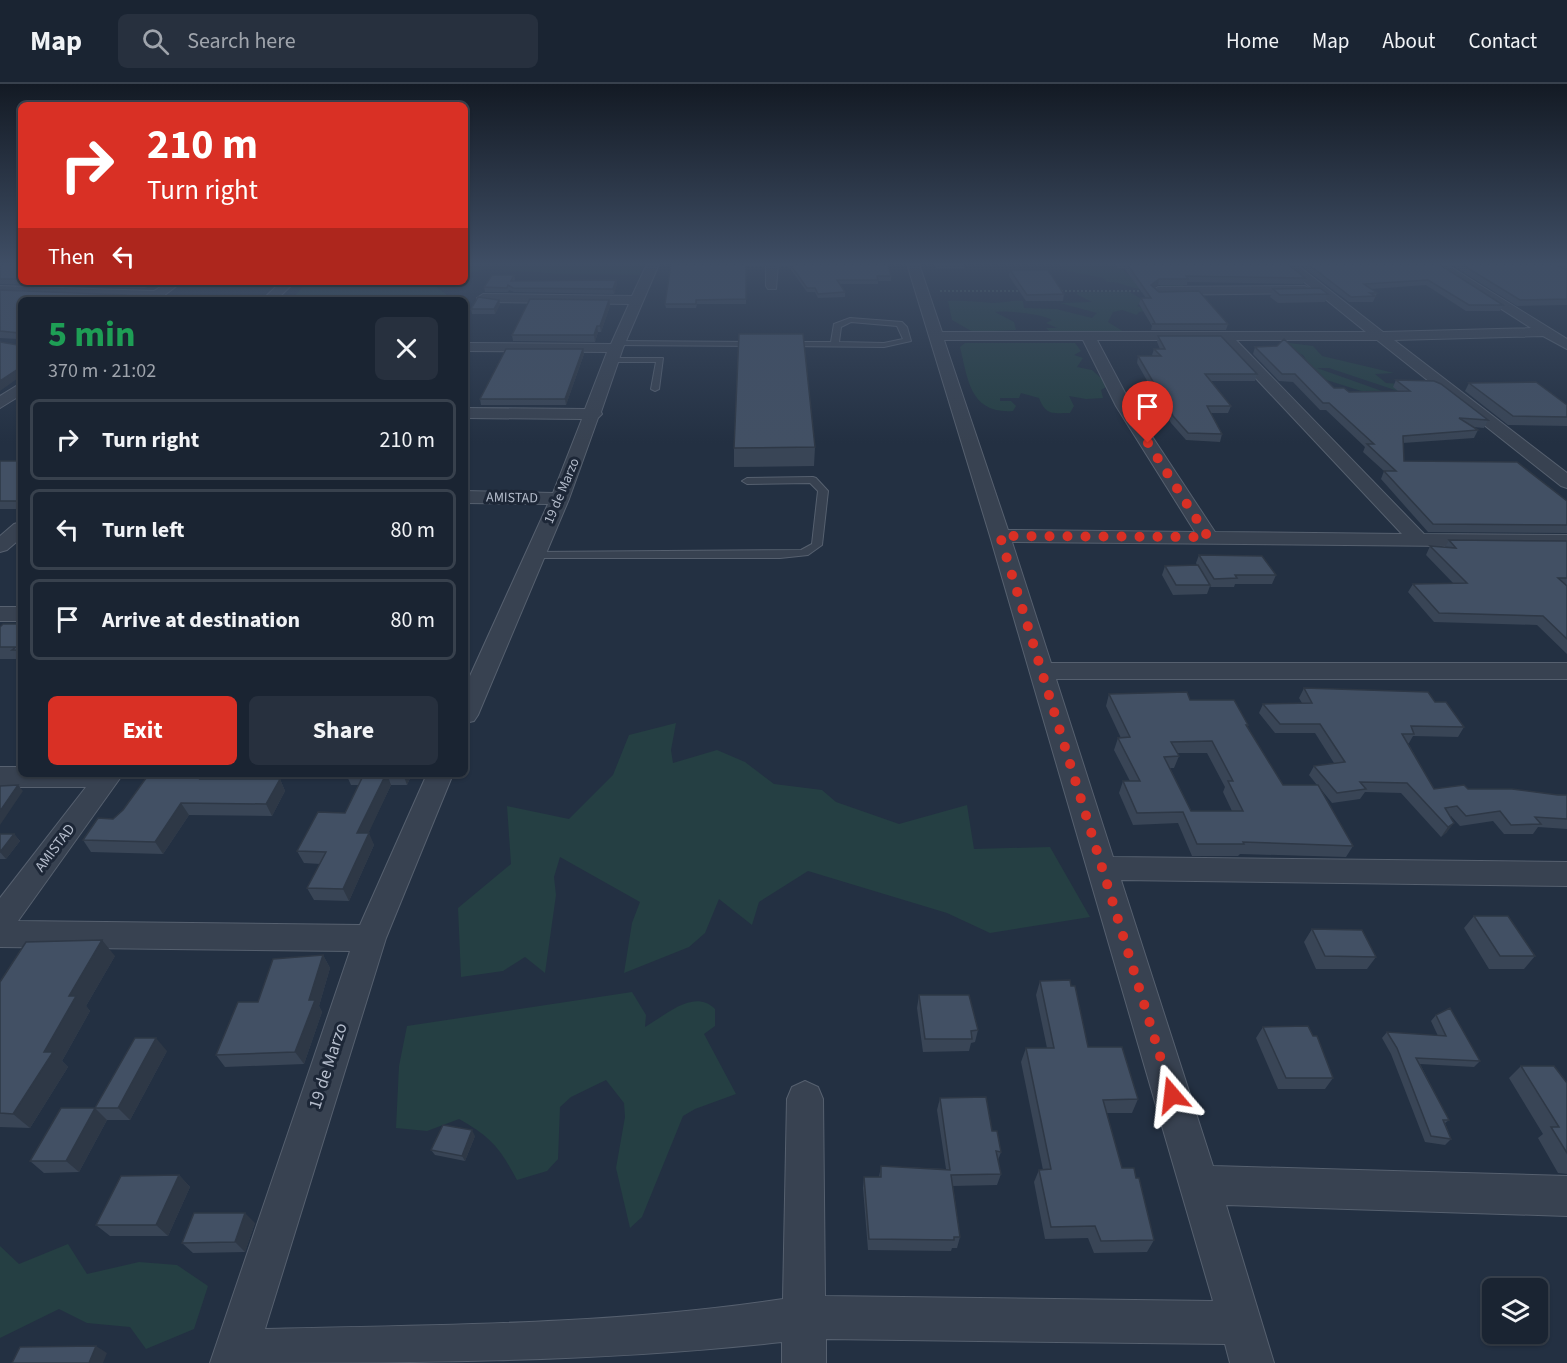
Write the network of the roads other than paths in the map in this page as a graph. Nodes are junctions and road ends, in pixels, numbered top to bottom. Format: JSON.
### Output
{"nodes":[{"id":1,"x":627,"y":324,"type":"edge"},
{"id":2,"x":843,"y":324,"type":"edge"},
{"id":3,"x":894,"y":324,"type":"edge"},
{"id":4,"x":932,"y":324,"type":"edge"},
{"id":5,"x":1363,"y":324,"type":"edge"},
{"id":6,"x":1532,"y":324,"type":"edge"},
{"id":7,"x":1545,"y":332,"type":"junction"},
{"id":8,"x":936,"y":336,"type":"junction"},
{"id":9,"x":1380,"y":336,"type":"junction"},
{"id":10,"x":1088,"y":337,"type":"junction"},
{"id":11,"x":1225,"y":337,"type":"junction"},
{"id":12,"x":766,"y":344,"type":"edge"},
{"id":13,"x":777,"y":344,"type":"edge"},
{"id":14,"x":835,"y":344,"type":"junction"},
{"id":15,"x":1567,"y":345,"type":"edge"},
{"id":16,"x":468,"y":347,"type":"edge"},
{"id":17,"x":616,"y":350,"type":"junction"},
{"id":18,"x":655,"y":389,"type":"dead end"},
{"id":19,"x":18,"y":390,"type":"edge"},
{"id":20,"x":0,"y":403,"type":"edge"},
{"id":21,"x":0,"y":410,"type":"edge"},
{"id":22,"x":18,"y":410,"type":"edge"},
{"id":23,"x":468,"y":413,"type":"edge"},
{"id":24,"x":594,"y":414,"type":"junction"},
{"id":25,"x":1559,"y":468,"type":"edge"},
{"id":26,"x":747,"y":481,"type":"dead end"},
{"id":27,"x":1567,"y":482,"type":"edge"},
{"id":28,"x":468,"y":497,"type":"edge"},
{"id":29,"x":560,"y":499,"type":"junction"},
{"id":30,"x":18,"y":531,"type":"edge"},
{"id":31,"x":1000,"y":536,"type":"junction"},
{"id":32,"x":1208,"y":537,"type":"junction"},
{"id":33,"x":1418,"y":538,"type":"junction"},
{"id":34,"x":1567,"y":541,"type":"edge"},
{"id":35,"x":0,"y":546,"type":"edge"},
{"id":36,"x":534,"y":555,"type":"junction"},
{"id":37,"x":0,"y":614,"type":"edge"},
{"id":38,"x":18,"y":614,"type":"edge"},
{"id":39,"x":1042,"y":671,"type":"junction"},
{"id":40,"x":1567,"y":671,"type":"edge"},
{"id":41,"x":468,"y":708,"type":"edge"},
{"id":42,"x":0,"y":777,"type":"edge"},
{"id":43,"x":18,"y":777,"type":"edge"},
{"id":44,"x":108,"y":777,"type":"edge"},
{"id":45,"x":439,"y":777,"type":"edge"},
{"id":46,"x":1102,"y":868,"type":"junction"},
{"id":47,"x":1567,"y":874,"type":"edge"},
{"id":48,"x":0,"y":922,"type":"edge"},
{"id":49,"x":0,"y":934,"type":"edge"},
{"id":50,"x":370,"y":938,"type":"junction"},
{"id":51,"x":805,"y":1099,"type":"dead end"},
{"id":52,"x":1200,"y":1185,"type":"junction"},
{"id":53,"x":1567,"y":1196,"type":"edge"},
{"id":54,"x":803,"y":1317,"type":"junction"},
{"id":55,"x":1239,"y":1323,"type":"junction"},
{"id":56,"x":234,"y":1358,"type":"edge"},
{"id":57,"x":804,"y":1363,"type":"edge"},
{"id":58,"x":1252,"y":1363,"type":"edge"}],
"edges":[{"from":1,"to":17,"type":"street","name":"19 de Marzo"},
{"from":2,"to":14,"type":"lane"},
{"from":3,"to":14,"type":"lane"},
{"from":4,"to":8,"type":"street"},
{"from":5,"to":9,"type":"street"},
{"from":6,"to":7,"type":"street"},
{"from":7,"to":9,"type":"street"},
{"from":7,"to":15,"type":"street"},
{"from":8,"to":10,"type":"street"},
{"from":8,"to":31,"type":"street"},
{"from":9,"to":11,"type":"street"},
{"from":9,"to":25,"type":"street"},
{"from":10,"to":11,"type":"street"},
{"from":10,"to":32,"type":"street"},
{"from":11,"to":33,"type":"street"},
{"from":12,"to":17,"type":"lane"},
{"from":13,"to":14,"type":"lane"},
{"from":16,"to":17,"type":"street"},
{"from":17,"to":18,"type":"lane"},
{"from":17,"to":24,"type":"street","name":"19 de Marzo"},
{"from":19,"to":20,"type":"street"},
{"from":21,"to":22,"type":"street"},
{"from":23,"to":24,"type":"street"},
{"from":24,"to":29,"type":"street","name":"19 de Marzo"},
{"from":25,"to":27,"type":"street"},
{"from":26,"to":36,"type":"lane"},
{"from":28,"to":29,"type":"street","name":"AMISTAD"},
{"from":29,"to":36,"type":"street","name":"19 de Marzo"},
{"from":30,"to":35,"type":"street"},
{"from":31,"to":32,"type":"street"},
{"from":31,"to":39,"type":"street"},
{"from":32,"to":33,"type":"street"},
{"from":33,"to":34,"type":"street"},
{"from":36,"to":41,"type":"street","name":"19 de Marzo"},
{"from":37,"to":38,"type":"street"},
{"from":39,"to":40,"type":"street"},
{"from":39,"to":46,"type":"street"},
{"from":42,"to":43,"type":"street"},
{"from":44,"to":48,"type":"street","name":"AMISTAD"},
{"from":45,"to":50,"type":"street","name":"19 de Marzo"},
{"from":46,"to":47,"type":"street"},
{"from":46,"to":52,"type":"street"},
{"from":49,"to":50,"type":"street"},
{"from":50,"to":56,"type":"street","name":"19 de Marzo"},
{"from":51,"to":54,"type":"street"},
{"from":52,"to":53,"type":"street"},
{"from":52,"to":55,"type":"street"},
{"from":54,"to":55,"type":"street"},
{"from":54,"to":56,"type":"street"},
{"from":54,"to":57,"type":"street"},
{"from":55,"to":58,"type":"street"}]}
